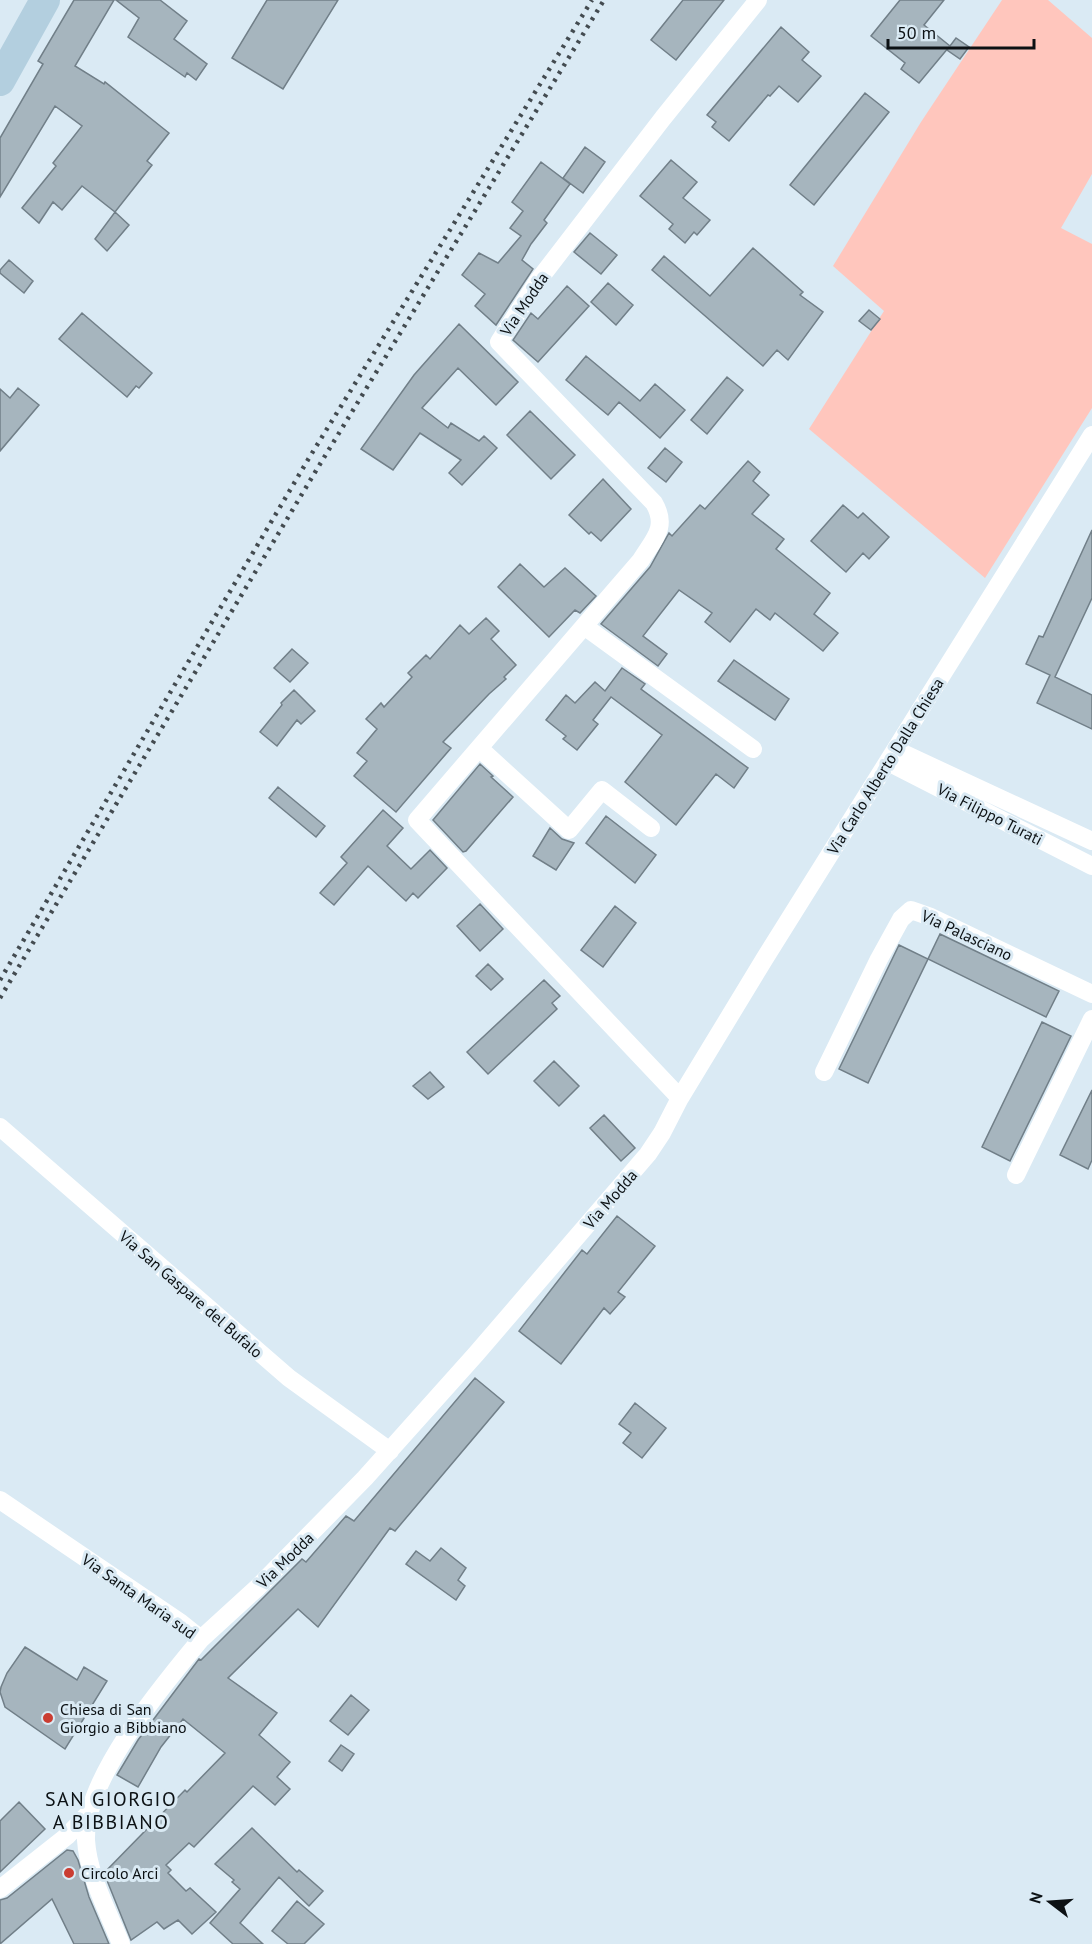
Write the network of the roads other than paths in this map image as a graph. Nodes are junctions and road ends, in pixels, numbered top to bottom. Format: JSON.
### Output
{"nodes":[{"id":1,"x":45,"y":0,"type":"edge"},
{"id":2,"x":758,"y":0,"type":"edge"},
{"id":3,"x":0,"y":81,"type":"edge"},
{"id":4,"x":1092,"y":435,"type":"edge"},
{"id":5,"x":584,"y":626,"type":"junction"},
{"id":6,"x":479,"y":748,"type":"junction"},
{"id":7,"x":753,"y":749,"type":"dead end"},
{"id":8,"x":892,"y":756,"type":"junction"},
{"id":9,"x":651,"y":828,"type":"dead end"},
{"id":10,"x":1092,"y":842,"type":"edge"},
{"id":11,"x":1092,"y":866,"type":"edge"},
{"id":12,"x":1092,"y":994,"type":"edge"},
{"id":13,"x":1092,"y":1019,"type":"edge"},
{"id":14,"x":824,"y":1072,"type":"dead end"},
{"id":15,"x":680,"y":1098,"type":"junction"},
{"id":16,"x":0,"y":1127,"type":"edge"},
{"id":17,"x":1016,"y":1175,"type":"dead end"},
{"id":18,"x":390,"y":1451,"type":"junction"},
{"id":19,"x":0,"y":1500,"type":"edge"},
{"id":20,"x":201,"y":1639,"type":"junction"},
{"id":21,"x":90,"y":1812,"type":"junction"},
{"id":22,"x":0,"y":1889,"type":"edge"},
{"id":23,"x":121,"y":1944,"type":"edge"}],
"edges":[{"from":1,"to":3,"type":"main road"},
{"from":2,"to":5,"type":"street","name":"Via Modda"},
{"from":4,"to":8,"type":"street","name":"Via Carlo Alberto Dalla Chiesa"},
{"from":5,"to":6,"type":"street","name":"Via Modda"},
{"from":5,"to":7,"type":"street"},
{"from":6,"to":9,"type":"street"},
{"from":6,"to":15,"type":"street","name":"Via Modda"},
{"from":8,"to":10,"type":"street","name":"Via Filippo Turati"},
{"from":8,"to":11,"type":"street","name":"Via Filippo Turati"},
{"from":8,"to":15,"type":"street","name":"Via Carlo Alberto Dalla Chiesa"},
{"from":12,"to":14,"type":"street","name":"Via Palasciano"},
{"from":13,"to":17,"type":"street"},
{"from":15,"to":18,"type":"street","name":"Via Modda"},
{"from":16,"to":18,"type":"street","name":"Via San Gaspare del Bufalo"},
{"from":18,"to":20,"type":"street","name":"Via Modda"},
{"from":19,"to":20,"type":"street","name":"Via Santa Maria sud"},
{"from":20,"to":21,"type":"street","name":"Via Santa Maria sud"},
{"from":21,"to":22,"type":"street"},
{"from":21,"to":23,"type":"street","name":"Via Santa Maria sud"}]}
